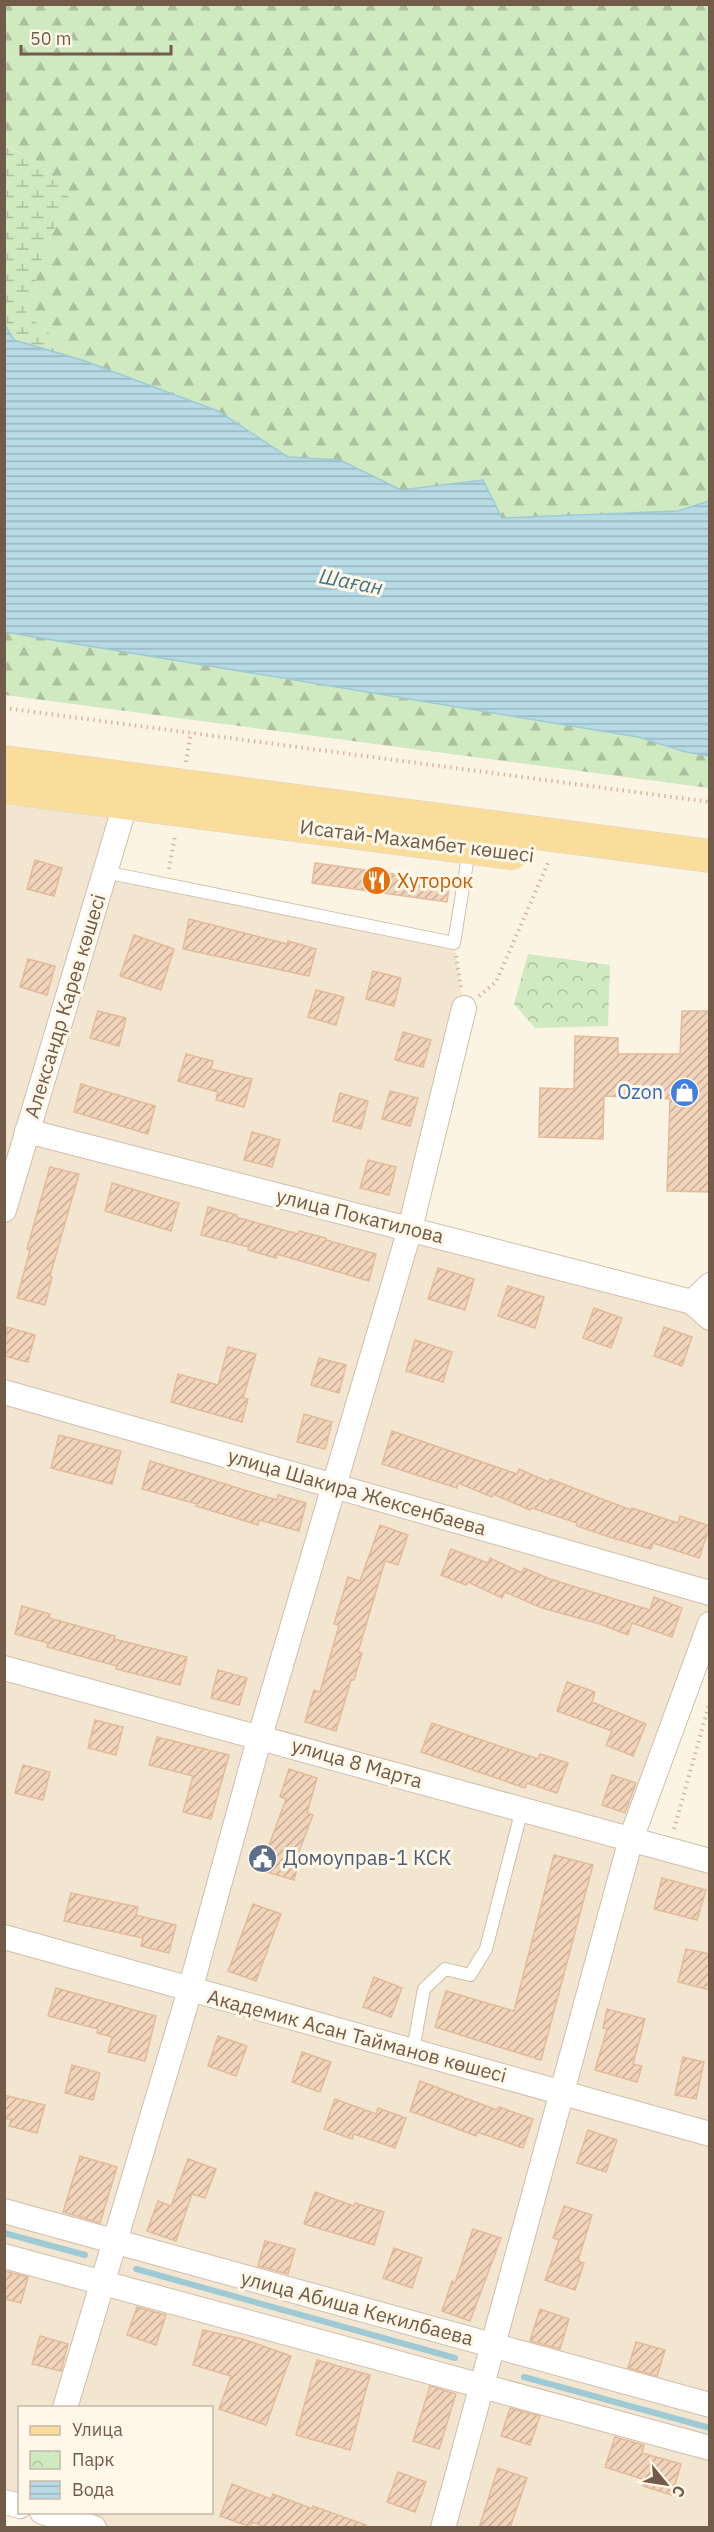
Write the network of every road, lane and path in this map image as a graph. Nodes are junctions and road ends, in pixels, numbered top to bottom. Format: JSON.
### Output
{"nodes":[{"id":1,"x":4,"y":708,"type":"edge"},
{"id":2,"x":4,"y":762,"type":"edge"},
{"id":3,"x":4,"y":786,"type":"edge"},
{"id":4,"x":128,"y":790,"type":"junction"},
{"id":5,"x":710,"y":802,"type":"edge"},
{"id":6,"x":469,"y":848,"type":"junction"},
{"id":7,"x":698,"y":851,"type":"edge"},
{"id":8,"x":551,"y":858,"type":"junction"},
{"id":9,"x":105,"y":872,"type":"junction"},
{"id":10,"x":710,"y":876,"type":"edge"},
{"id":11,"x":454,"y":943,"type":"junction"},
{"id":12,"x":464,"y":1008,"type":"junction"},
{"id":13,"x":27,"y":1131,"type":"junction"},
{"id":14,"x":4,"y":1210,"type":"edge"},
{"id":15,"x":410,"y":1229,"type":"junction"},
{"id":16,"x":710,"y":1285,"type":"edge"},
{"id":17,"x":692,"y":1302,"type":"junction"},
{"id":18,"x":710,"y":1318,"type":"edge"},
{"id":19,"x":4,"y":1392,"type":"edge"},
{"id":20,"x":334,"y":1485,"type":"junction"},
{"id":21,"x":710,"y":1593,"type":"edge"},
{"id":22,"x":710,"y":1624,"type":"edge"},
{"id":23,"x":4,"y":1668,"type":"edge"},
{"id":24,"x":710,"y":1701,"type":"edge"},
{"id":25,"x":260,"y":1736,"type":"junction"},
{"id":26,"x":522,"y":1809,"type":"junction"},
{"id":27,"x":631,"y":1839,"type":"junction"},
{"id":28,"x":669,"y":1850,"type":"junction"},
{"id":29,"x":709,"y":1859,"type":"edge"},
{"id":30,"x":4,"y":1937,"type":"edge"},
{"id":31,"x":190,"y":1990,"type":"junction"},
{"id":32,"x":413,"y":2050,"type":"junction"},
{"id":33,"x":563,"y":2094,"type":"junction"},
{"id":34,"x":710,"y":2134,"type":"edge"},
{"id":35,"x":4,"y":2211,"type":"edge"},
{"id":36,"x":116,"y":2242,"type":"junction"},
{"id":37,"x":4,"y":2256,"type":"edge"},
{"id":38,"x":101,"y":2282,"type":"junction"},
{"id":39,"x":495,"y":2345,"type":"junction"},
{"id":40,"x":482,"y":2388,"type":"junction"},
{"id":41,"x":710,"y":2405,"type":"edge"},
{"id":42,"x":66,"y":2406,"type":"edge"},
{"id":43,"x":710,"y":2448,"type":"edge"},
{"id":44,"x":48,"y":2514,"type":"edge"},
{"id":45,"x":93,"y":2528,"type":"edge"},
{"id":46,"x":442,"y":2528,"type":"edge"}],
"edges":[{"from":1,"to":5,"type":"path"},
{"from":2,"to":4,"type":"main road"},
{"from":3,"to":4,"type":"main road"},
{"from":4,"to":6,"type":"main road","name":"Исатай-Махамбет көшесі"},
{"from":4,"to":7,"type":"main road"},
{"from":4,"to":9,"type":"street","name":"Александр Карев көшесі"},
{"from":6,"to":8,"type":"main road","name":"Исатай-Махамбет көшесі"},
{"from":6,"to":11,"type":"lane"},
{"from":8,"to":10,"type":"main road","name":"Исатай-Махамбет көшесі"},
{"from":8,"to":12,"type":"path"},
{"from":9,"to":11,"type":"lane"},
{"from":9,"to":13,"type":"street","name":"Александр Карев көшесі"},
{"from":11,"to":12,"type":"path"},
{"from":12,"to":15,"type":"street"},
{"from":13,"to":14,"type":"street","name":"Александр Карев көшесі"},
{"from":13,"to":15,"type":"street","name":"улица Покатилова"},
{"from":15,"to":17,"type":"street","name":"улица Покатилова"},
{"from":15,"to":20,"type":"street"},
{"from":16,"to":17,"type":"street"},
{"from":17,"to":18,"type":"street"},
{"from":19,"to":20,"type":"street","name":"улица Шакира Жексенбаева"},
{"from":20,"to":21,"type":"street","name":"улица Шакира Жексенбаева"},
{"from":20,"to":25,"type":"street"},
{"from":22,"to":27,"type":"street"},
{"from":23,"to":25,"type":"street","name":"улица 8 Марта"},
{"from":24,"to":28,"type":"path"},
{"from":25,"to":26,"type":"street","name":"улица 8 Марта"},
{"from":25,"to":31,"type":"street"},
{"from":26,"to":27,"type":"street","name":"улица 8 Марта"},
{"from":26,"to":32,"type":"lane"},
{"from":27,"to":28,"type":"street","name":"улица 8 Марта"},
{"from":27,"to":33,"type":"street"},
{"from":28,"to":29,"type":"street","name":"улица 8 Марта"},
{"from":30,"to":31,"type":"street","name":"Академик Асан Тайманов көшесі"},
{"from":31,"to":32,"type":"street","name":"Академик Асан Тайманов көшесі"},
{"from":31,"to":36,"type":"street"},
{"from":32,"to":33,"type":"street","name":"Академик Асан Тайманов көшесі"},
{"from":33,"to":34,"type":"street","name":"Академик Асан Тайманов көшесі"},
{"from":33,"to":39,"type":"street"},
{"from":35,"to":36,"type":"street","name":"улица Абиша Кекилбаева"},
{"from":36,"to":38,"type":"street"},
{"from":36,"to":39,"type":"street","name":"улица Абиша Кекилбаева"},
{"from":37,"to":38,"type":"street"},
{"from":38,"to":40,"type":"street"},
{"from":38,"to":42,"type":"street"},
{"from":39,"to":40,"type":"street"},
{"from":39,"to":41,"type":"street","name":"улица Абиша Кекилбаева"},
{"from":40,"to":43,"type":"street"},
{"from":40,"to":46,"type":"street"},
{"from":44,"to":45,"type":"street"}]}
